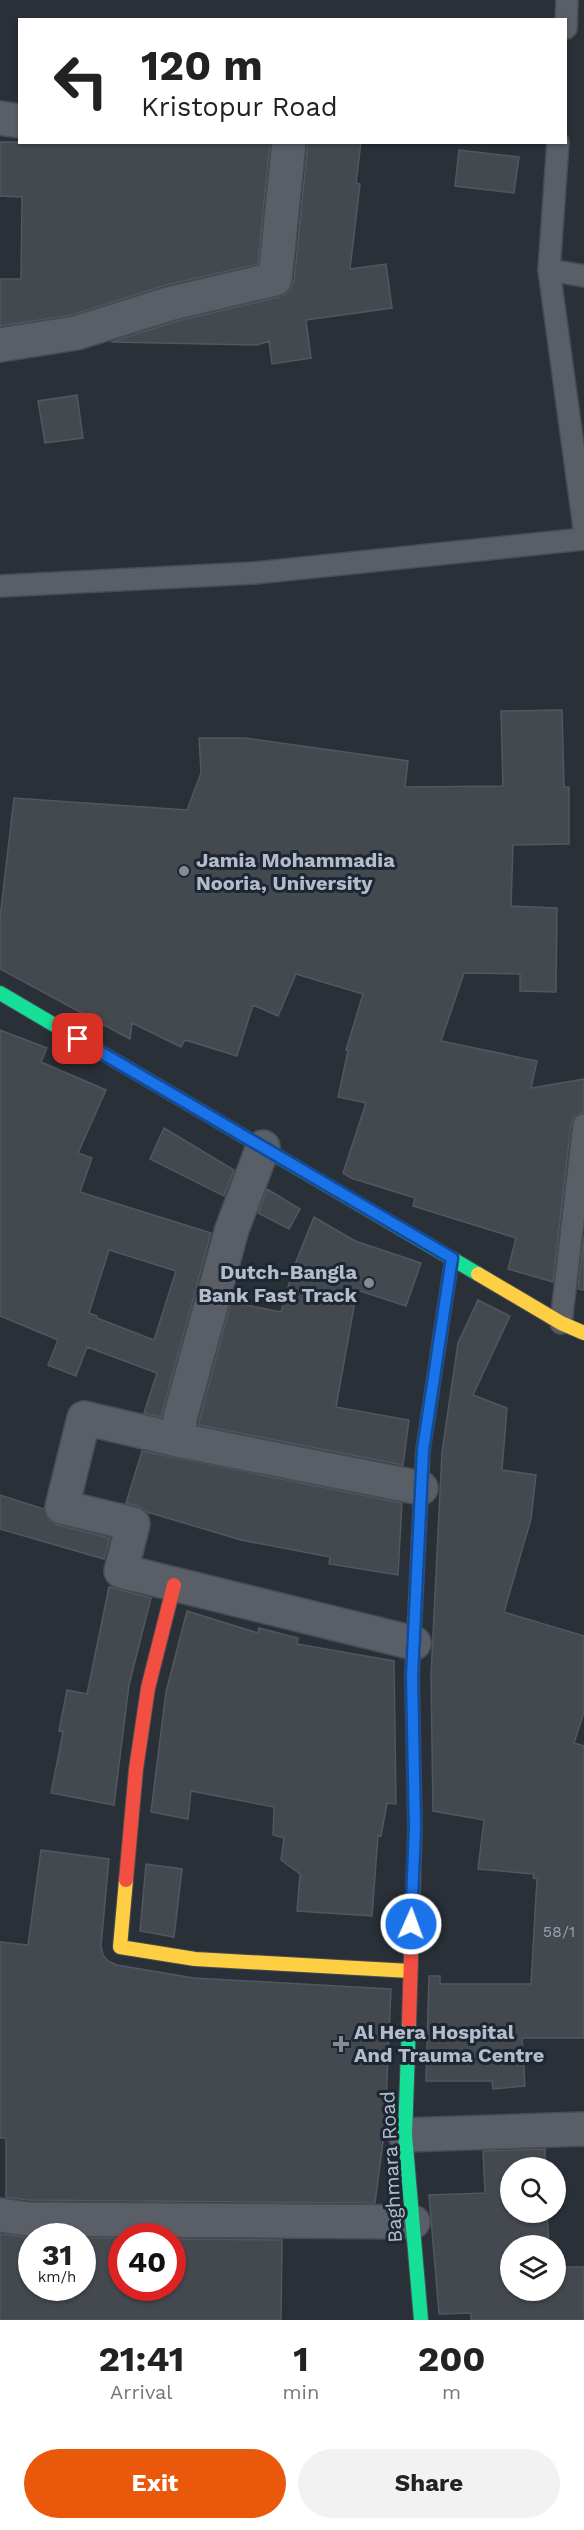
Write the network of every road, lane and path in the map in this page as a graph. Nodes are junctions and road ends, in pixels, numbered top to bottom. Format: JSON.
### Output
{"nodes":[{"id":1,"x":567,"y":0,"type":"edge"},
{"id":2,"x":566,"y":18,"type":"edge"},
{"id":3,"x":0,"y":118,"type":"edge"},
{"id":4,"x":18,"y":120,"type":"edge"},
{"id":5,"x":289,"y":144,"type":"edge"},
{"id":6,"x":558,"y":144,"type":"edge"},
{"id":7,"x":549,"y":270,"type":"junction"},
{"id":8,"x":584,"y":276,"type":"edge"},
{"id":9,"x":0,"y":345,"type":"edge"},
{"id":10,"x":584,"y":527,"type":"edge"},
{"id":11,"x":584,"y":539,"type":"edge"},
{"id":12,"x":0,"y":586,"type":"edge"},
{"id":13,"x":0,"y":993,"type":"edge"},
{"id":14,"x":584,"y":1125,"type":"edge"},
{"id":15,"x":263,"y":1147,"type":"junction"},
{"id":16,"x":452,"y":1258,"type":"junction"},
{"id":17,"x":561,"y":1323,"type":"junction"},
{"id":18,"x":584,"y":1333,"type":"edge"},
{"id":19,"x":178,"y":1440,"type":"junction"},
{"id":20,"x":421,"y":1488,"type":"junction"},
{"id":21,"x":174,"y":1585,"type":"junction"},
{"id":22,"x":414,"y":1643,"type":"junction"},
{"id":23,"x":410,"y":1971,"type":"junction"},
{"id":24,"x":584,"y":2129,"type":"edge"},
{"id":25,"x":405,"y":2135,"type":"junction"},
{"id":26,"x":0,"y":2215,"type":"edge"},
{"id":27,"x":413,"y":2222,"type":"junction"},
{"id":28,"x":421,"y":2320,"type":"edge"}],
"edges":[{"from":1,"to":2,"type":"lane"},
{"from":3,"to":4,"type":"street"},
{"from":5,"to":9,"type":"street"},
{"from":6,"to":7,"type":"lane"},
{"from":7,"to":8,"type":"lane"},
{"from":7,"to":10,"type":"lane"},
{"from":11,"to":12,"type":"lane"},
{"from":13,"to":15,"type":"street"},
{"from":14,"to":17,"type":"lane"},
{"from":15,"to":16,"type":"street"},
{"from":15,"to":19,"type":"street"},
{"from":16,"to":17,"type":"street"},
{"from":16,"to":20,"type":"street","name":"Baghmara Road"},
{"from":17,"to":18,"type":"street"},
{"from":19,"to":20,"type":"street"},
{"from":19,"to":21,"type":"street"},
{"from":20,"to":22,"type":"street","name":"Baghmara Road"},
{"from":21,"to":22,"type":"street"},
{"from":21,"to":23,"type":"street"},
{"from":22,"to":23,"type":"street","name":"Baghmara Road"},
{"from":23,"to":25,"type":"street","name":"Baghmara Road"},
{"from":24,"to":25,"type":"street"},
{"from":25,"to":27,"type":"street","name":"Baghmara Road"},
{"from":26,"to":27,"type":"street"},
{"from":27,"to":28,"type":"street","name":"Baghmara Road"}]}
